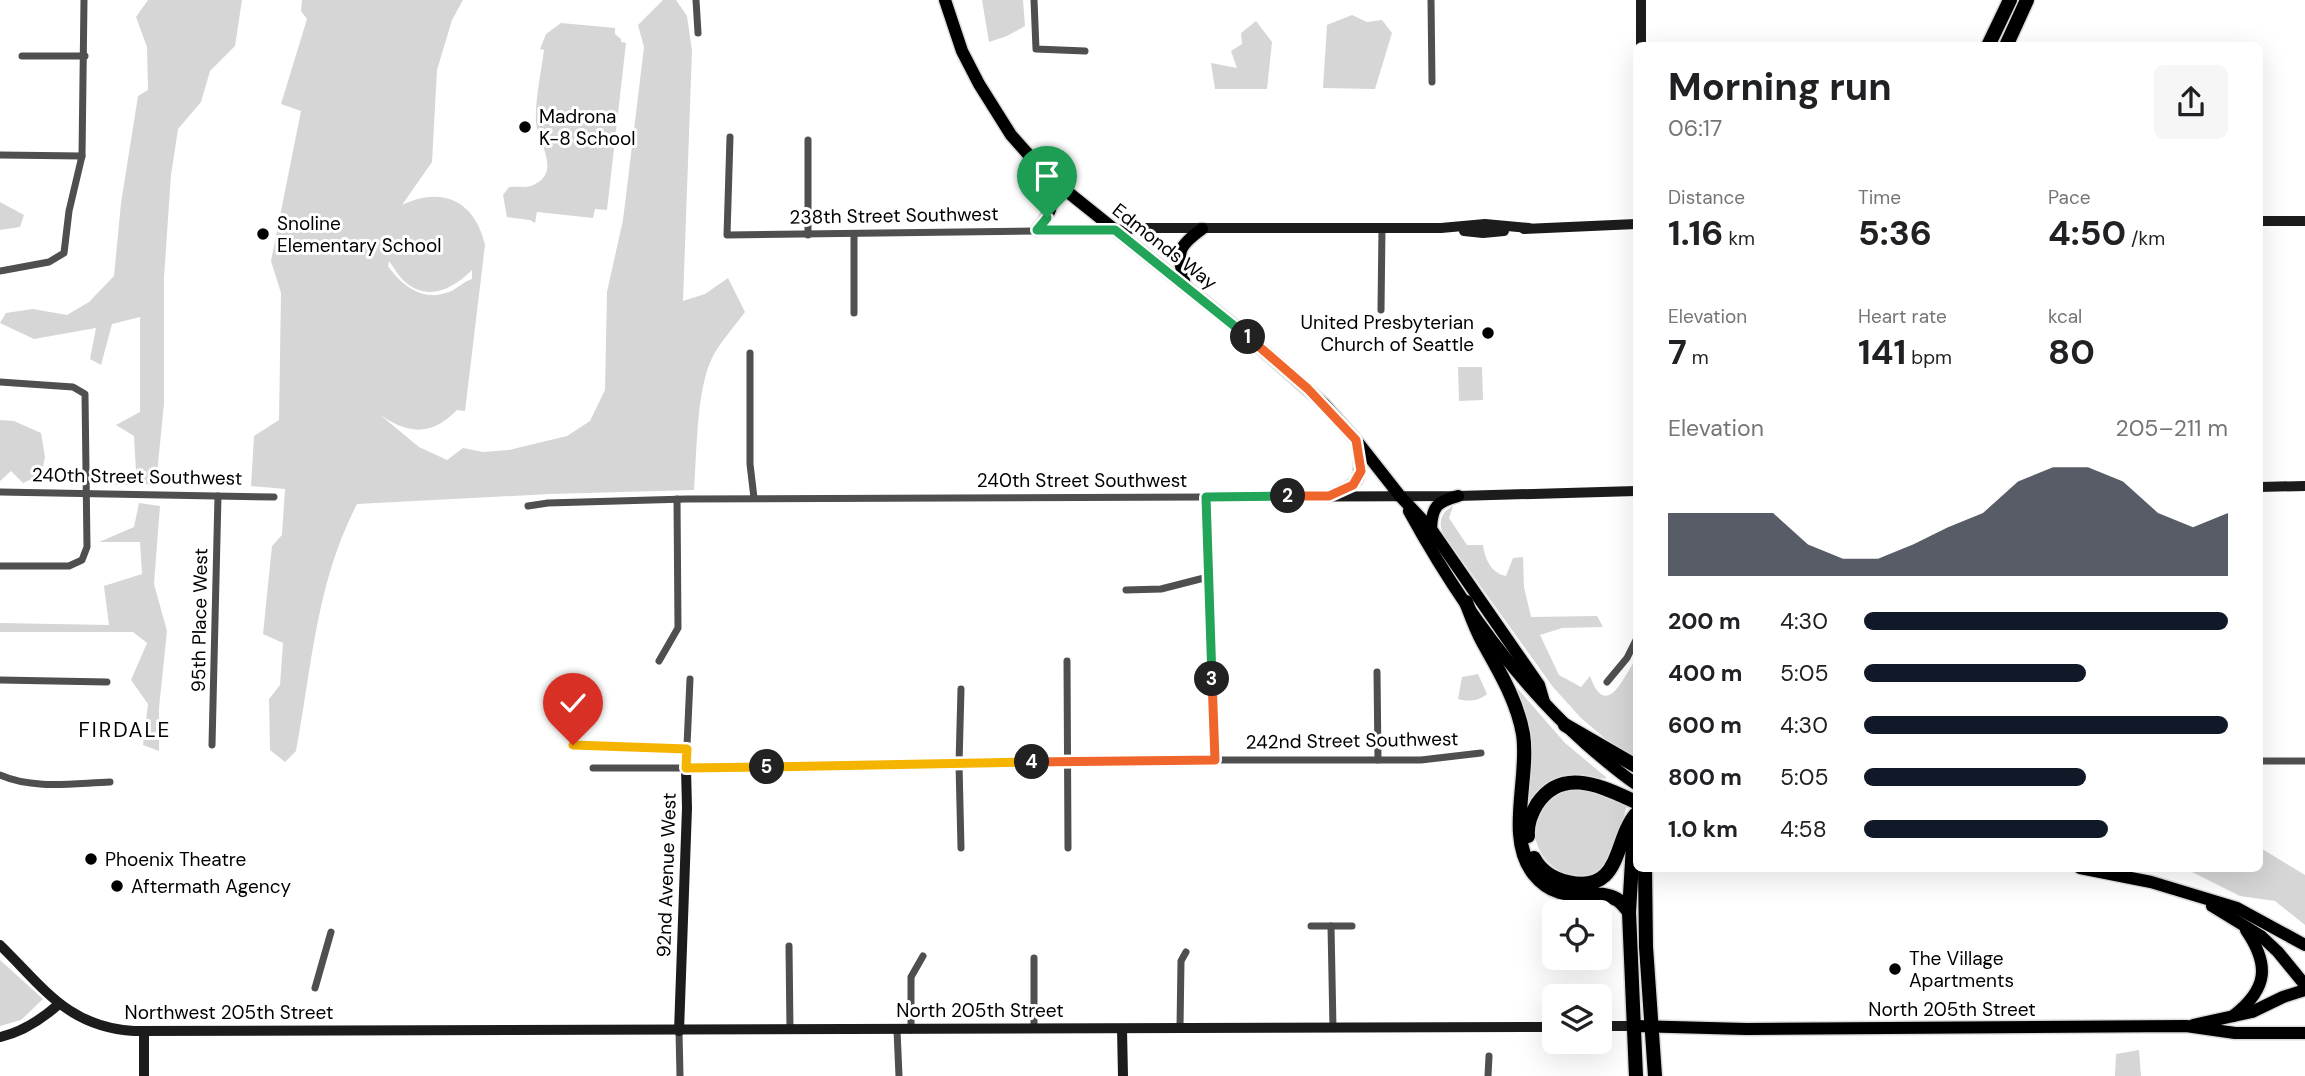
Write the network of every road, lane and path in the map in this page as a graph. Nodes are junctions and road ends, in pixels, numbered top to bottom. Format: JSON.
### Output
{"nodes":[{"id":1,"x":84,"y":0,"type":"edge"},
{"id":2,"x":696,"y":0,"type":"edge"},
{"id":3,"x":945,"y":0,"type":"edge"},
{"id":4,"x":1034,"y":0,"type":"edge"},
{"id":5,"x":1431,"y":0,"type":"edge"},
{"id":6,"x":1641,"y":0,"type":"edge"},
{"id":7,"x":2010,"y":0,"type":"edge"},
{"id":8,"x":2027,"y":0,"type":"edge"},
{"id":9,"x":698,"y":33,"type":"dead end"},
{"id":10,"x":1642,"y":42,"type":"edge"},
{"id":11,"x":1990,"y":42,"type":"edge"},
{"id":12,"x":2008,"y":42,"type":"edge"},
{"id":13,"x":1085,"y":51,"type":"dead end"},
{"id":14,"x":85,"y":56,"type":"junction"},
{"id":15,"x":22,"y":57,"type":"dead end"},
{"id":16,"x":1432,"y":82,"type":"dead end"},
{"id":17,"x":730,"y":137,"type":"dead end"},
{"id":18,"x":808,"y":140,"type":"dead end"},
{"id":19,"x":0,"y":155,"type":"edge"},
{"id":20,"x":82,"y":156,"type":"junction"},
{"id":21,"x":1047,"y":175,"type":"junction"},
{"id":22,"x":2263,"y":221,"type":"edge"},
{"id":23,"x":2305,"y":222,"type":"edge"},
{"id":24,"x":1633,"y":225,"type":"edge"},
{"id":25,"x":1382,"y":228,"type":"junction"},
{"id":26,"x":1202,"y":229,"type":"junction"},
{"id":27,"x":1037,"y":230,"type":"junction"},
{"id":28,"x":1115,"y":230,"type":"junction"},
{"id":29,"x":808,"y":235,"type":"junction"},
{"id":30,"x":854,"y":235,"type":"junction"},
{"id":31,"x":0,"y":271,"type":"edge"},
{"id":32,"x":1185,"y":286,"type":"junction"},
{"id":33,"x":1381,"y":310,"type":"dead end"},
{"id":34,"x":854,"y":313,"type":"dead end"},
{"id":35,"x":750,"y":353,"type":"dead end"},
{"id":36,"x":0,"y":382,"type":"edge"},
{"id":37,"x":1356,"y":440,"type":"junction"},
{"id":38,"x":2305,"y":486,"type":"edge"},
{"id":39,"x":2263,"y":487,"type":"edge"},
{"id":40,"x":1633,"y":491,"type":"edge"},
{"id":41,"x":0,"y":492,"type":"edge"},
{"id":42,"x":86,"y":492,"type":"junction"},
{"id":43,"x":218,"y":496,"type":"junction"},
{"id":44,"x":1329,"y":496,"type":"junction"},
{"id":45,"x":1400,"y":496,"type":"junction"},
{"id":46,"x":1458,"y":496,"type":"junction"},
{"id":47,"x":274,"y":497,"type":"dead end"},
{"id":48,"x":1206,"y":497,"type":"junction"},
{"id":49,"x":754,"y":498,"type":"junction"},
{"id":50,"x":677,"y":499,"type":"junction"},
{"id":51,"x":528,"y":506,"type":"dead end"},
{"id":52,"x":1431,"y":528,"type":"junction"},
{"id":53,"x":0,"y":566,"type":"edge"},
{"id":54,"x":1208,"y":577,"type":"junction"},
{"id":55,"x":1126,"y":590,"type":"dead end"},
{"id":56,"x":1466,"y":602,"type":"junction"},
{"id":57,"x":1633,"y":646,"type":"edge"},
{"id":58,"x":659,"y":661,"type":"dead end"},
{"id":59,"x":1067,"y":661,"type":"dead end"},
{"id":60,"x":1377,"y":672,"type":"dead end"},
{"id":61,"x":690,"y":679,"type":"dead end"},
{"id":62,"x":0,"y":680,"type":"edge"},
{"id":63,"x":107,"y":682,"type":"dead end"},
{"id":64,"x":1607,"y":682,"type":"dead end"},
{"id":65,"x":961,"y":689,"type":"dead end"},
{"id":66,"x":1544,"y":702,"type":"junction"},
{"id":67,"x":1565,"y":725,"type":"junction"},
{"id":68,"x":212,"y":745,"type":"dead end"},
{"id":69,"x":573,"y":745,"type":"dead end"},
{"id":70,"x":687,"y":749,"type":"junction"},
{"id":71,"x":1481,"y":753,"type":"dead end"},
{"id":72,"x":1215,"y":760,"type":"junction"},
{"id":73,"x":1378,"y":760,"type":"junction"},
{"id":74,"x":2263,"y":761,"type":"edge"},
{"id":75,"x":2305,"y":761,"type":"edge"},
{"id":76,"x":1067,"y":762,"type":"junction"},
{"id":77,"x":959,"y":764,"type":"junction"},
{"id":78,"x":1633,"y":764,"type":"edge"},
{"id":79,"x":593,"y":768,"type":"dead end"},
{"id":80,"x":686,"y":768,"type":"junction"},
{"id":81,"x":0,"y":775,"type":"edge"},
{"id":82,"x":110,"y":782,"type":"dead end"},
{"id":83,"x":1633,"y":782,"type":"edge"},
{"id":84,"x":1633,"y":801,"type":"edge"},
{"id":85,"x":1633,"y":817,"type":"edge"},
{"id":86,"x":1633,"y":839,"type":"edge"},
{"id":87,"x":961,"y":848,"type":"dead end"},
{"id":88,"x":1068,"y":848,"type":"dead end"},
{"id":89,"x":1644,"y":872,"type":"edge"},
{"id":90,"x":2100,"y":872,"type":"edge"},
{"id":91,"x":2203,"y":900,"type":"junction"},
{"id":92,"x":1629,"y":912,"type":"junction"},
{"id":93,"x":2242,"y":924,"type":"junction"},
{"id":94,"x":1311,"y":926,"type":"dead end"},
{"id":95,"x":1331,"y":926,"type":"junction"},
{"id":96,"x":1352,"y":926,"type":"dead end"},
{"id":97,"x":331,"y":932,"type":"dead end"},
{"id":98,"x":0,"y":945,"type":"edge"},
{"id":99,"x":2305,"y":945,"type":"edge"},
{"id":100,"x":789,"y":946,"type":"dead end"},
{"id":101,"x":1186,"y":952,"type":"dead end"},
{"id":102,"x":923,"y":956,"type":"dead end"},
{"id":103,"x":1034,"y":958,"type":"dead end"},
{"id":104,"x":2305,"y":987,"type":"edge"},
{"id":105,"x":315,"y":988,"type":"dead end"},
{"id":106,"x":60,"y":1004,"type":"junction"},
{"id":107,"x":2231,"y":1018,"type":"junction"},
{"id":108,"x":1612,"y":1026,"type":"edge"},
{"id":109,"x":1634,"y":1026,"type":"junction"},
{"id":110,"x":2186,"y":1026,"type":"junction"},
{"id":111,"x":1542,"y":1027,"type":"edge"},
{"id":112,"x":1652,"y":1027,"type":"junction"},
{"id":113,"x":1122,"y":1028,"type":"junction"},
{"id":114,"x":1180,"y":1028,"type":"junction"},
{"id":115,"x":1333,"y":1028,"type":"junction"},
{"id":116,"x":405,"y":1029,"type":"joint"},
{"id":117,"x":1034,"y":1029,"type":"junction"},
{"id":118,"x":790,"y":1030,"type":"junction"},
{"id":119,"x":897,"y":1030,"type":"junction"},
{"id":120,"x":911,"y":1030,"type":"junction"},
{"id":121,"x":144,"y":1031,"type":"junction"},
{"id":122,"x":679,"y":1031,"type":"junction"},
{"id":123,"x":2305,"y":1032,"type":"edge"},
{"id":124,"x":0,"y":1037,"type":"edge"},
{"id":125,"x":1489,"y":1056,"type":"dead end"},
{"id":126,"x":144,"y":1076,"type":"edge"},
{"id":127,"x":680,"y":1076,"type":"edge"},
{"id":128,"x":899,"y":1076,"type":"edge"},
{"id":129,"x":1123,"y":1076,"type":"edge"},
{"id":130,"x":1488,"y":1076,"type":"edge"},
{"id":131,"x":1636,"y":1076,"type":"edge"},
{"id":132,"x":1655,"y":1076,"type":"edge"}],
"edges":[{"from":1,"to":14,"type":"street"},
{"from":2,"to":9,"type":"street"},
{"from":3,"to":21,"type":"main road","name":"Edmonds Way"},
{"from":4,"to":13,"type":"street"},
{"from":5,"to":16,"type":"street"},
{"from":6,"to":10,"type":"street"},
{"from":7,"to":11,"type":"highway"},
{"from":8,"to":12,"type":"highway"},
{"from":14,"to":15,"type":"street"},
{"from":14,"to":20,"type":"street"},
{"from":17,"to":29,"type":"street","name":"238th Street Southwest"},
{"from":18,"to":29,"type":"street"},
{"from":19,"to":20,"type":"street"},
{"from":20,"to":31,"type":"street"},
{"from":21,"to":27,"type":"main road"},
{"from":21,"to":28,"type":"main road","name":"Edmonds Way"},
{"from":22,"to":23,"type":"street"},
{"from":24,"to":25,"type":"street","name":"238th Street Southwest"},
{"from":25,"to":26,"type":"street","name":"238th Street Southwest"},
{"from":25,"to":33,"type":"street"},
{"from":26,"to":28,"type":"street","name":"238th Street Southwest"},
{"from":26,"to":32,"type":"main road"},
{"from":27,"to":28,"type":"street","name":"238th Street Southwest"},
{"from":27,"to":30,"type":"street","name":"238th Street Southwest"},
{"from":28,"to":32,"type":"main road","name":"Edmonds Way"},
{"from":29,"to":30,"type":"street","name":"238th Street Southwest"},
{"from":30,"to":34,"type":"street"},
{"from":32,"to":37,"type":"main road","name":"Edmonds Way"},
{"from":35,"to":49,"type":"street"},
{"from":36,"to":42,"type":"street"},
{"from":37,"to":44,"type":"main road"},
{"from":37,"to":45,"type":"main road","name":"Edmonds Way"},
{"from":38,"to":39,"type":"street"},
{"from":40,"to":46,"type":"street","name":"240th Street Southwest"},
{"from":41,"to":42,"type":"street","name":"240th Street Southwest"},
{"from":42,"to":43,"type":"street","name":"240th Street Southwest"},
{"from":42,"to":53,"type":"street"},
{"from":43,"to":47,"type":"street","name":"240th Street Southwest"},
{"from":43,"to":68,"type":"street","name":"95th Place West"},
{"from":44,"to":45,"type":"street","name":"240th Street Southwest"},
{"from":44,"to":48,"type":"street","name":"240th Street Southwest"},
{"from":45,"to":46,"type":"street","name":"240th Street Southwest"},
{"from":45,"to":52,"type":"main road","name":"Edmonds Way"},
{"from":45,"to":56,"type":"main road","name":"Edmonds Way"},
{"from":46,"to":52,"type":"main road"},
{"from":48,"to":49,"type":"street","name":"240th Street Southwest"},
{"from":48,"to":54,"type":"street"},
{"from":49,"to":50,"type":"street","name":"240th Street Southwest"},
{"from":50,"to":51,"type":"street","name":"240th Street Southwest"},
{"from":50,"to":58,"type":"street"},
{"from":52,"to":66,"type":"main road","name":"Edmonds Way"},
{"from":54,"to":55,"type":"street"},
{"from":54,"to":72,"type":"street"},
{"from":56,"to":66,"type":"main road","name":"Edmonds Way"},
{"from":56,"to":92,"type":"highway"},
{"from":57,"to":64,"type":"street"},
{"from":59,"to":76,"type":"street"},
{"from":60,"to":73,"type":"street"},
{"from":61,"to":70,"type":"street","name":"92nd Avenue West"},
{"from":62,"to":63,"type":"street"},
{"from":65,"to":77,"type":"street"},
{"from":66,"to":67,"type":"main road","name":"Edmonds Way"},
{"from":67,"to":78,"type":"highway"},
{"from":67,"to":83,"type":"main road","name":"Edmonds Way"},
{"from":69,"to":70,"type":"street"},
{"from":70,"to":80,"type":"street","name":"92nd Avenue West"},
{"from":71,"to":73,"type":"street","name":"242nd Street Southwest"},
{"from":72,"to":73,"type":"street","name":"242nd Street Southwest"},
{"from":72,"to":76,"type":"street","name":"242nd Street Southwest"},
{"from":74,"to":75,"type":"street"},
{"from":76,"to":77,"type":"street","name":"242nd Street Southwest"},
{"from":76,"to":88,"type":"street"},
{"from":77,"to":80,"type":"street","name":"242nd Street Southwest"},
{"from":77,"to":87,"type":"street"},
{"from":79,"to":80,"type":"street","name":"242nd Street Southwest"},
{"from":80,"to":122,"type":"street","name":"92nd Avenue West"},
{"from":81,"to":82,"type":"street"},
{"from":84,"to":85,"type":"highway"},
{"from":86,"to":92,"type":"highway"},
{"from":89,"to":112,"type":"highway"},
{"from":90,"to":91,"type":"main road"},
{"from":91,"to":93,"type":"main road"},
{"from":91,"to":99,"type":"main road"},
{"from":92,"to":109,"type":"highway"},
{"from":93,"to":104,"type":"main road"},
{"from":93,"to":107,"type":"main road"},
{"from":94,"to":95,"type":"street"},
{"from":95,"to":96,"type":"street"},
{"from":95,"to":115,"type":"street"},
{"from":97,"to":105,"type":"street"},
{"from":98,"to":106,"type":"street","name":"Northwest 205th Street"},
{"from":100,"to":118,"type":"street"},
{"from":101,"to":114,"type":"street"},
{"from":102,"to":120,"type":"street"},
{"from":103,"to":117,"type":"street"},
{"from":104,"to":107,"type":"main road"},
{"from":106,"to":121,"type":"street","name":"Northwest 205th Street"},
{"from":106,"to":124,"type":"street"},
{"from":107,"to":110,"type":"main road"},
{"from":108,"to":109,"type":"street","name":"North 205th Street"},
{"from":109,"to":112,"type":"main road","name":"North 205th Street"},
{"from":109,"to":131,"type":"highway"},
{"from":110,"to":112,"type":"main road","name":"North 205th Street"},
{"from":110,"to":123,"type":"main road","name":"North 205th Street"},
{"from":111,"to":115,"type":"street","name":"North 205th Street"},
{"from":112,"to":132,"type":"highway"},
{"from":113,"to":114,"type":"street","name":"North 205th Street"},
{"from":113,"to":117,"type":"street","name":"North 205th Street"},
{"from":113,"to":129,"type":"street"},
{"from":114,"to":115,"type":"street","name":"North 205th Street"},
{"from":116,"to":121,"type":"street","name":"Northwest 205th Street"},
{"from":116,"to":122,"type":"street","name":"North 205th Street"},
{"from":117,"to":120,"type":"street","name":"North 205th Street"},
{"from":118,"to":119,"type":"street","name":"North 205th Street"},
{"from":118,"to":122,"type":"street","name":"North 205th Street"},
{"from":119,"to":120,"type":"street","name":"North 205th Street"},
{"from":119,"to":128,"type":"street"},
{"from":121,"to":126,"type":"street"},
{"from":122,"to":127,"type":"street"},
{"from":125,"to":130,"type":"street"}]}
